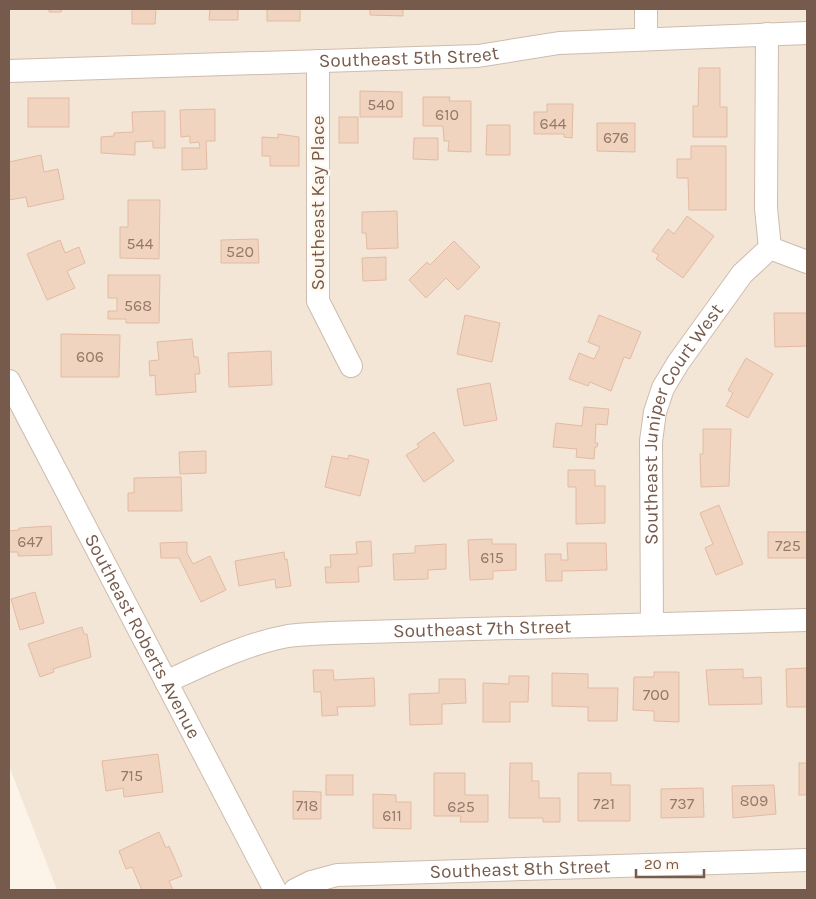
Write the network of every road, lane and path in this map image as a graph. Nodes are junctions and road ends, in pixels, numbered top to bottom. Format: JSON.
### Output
{"nodes":[{"id":1,"x":646,"y":9,"type":"edge"},
{"id":2,"x":807,"y":32,"type":"edge"},
{"id":3,"x":767,"y":34,"type":"junction"},
{"id":4,"x":646,"y":39,"type":"junction"},
{"id":5,"x":318,"y":61,"type":"junction"},
{"id":6,"x":9,"y":71,"type":"edge"},
{"id":7,"x":770,"y":248,"type":"junction"},
{"id":8,"x":807,"y":262,"type":"edge"},
{"id":9,"x":351,"y":366,"type":"dead end"},
{"id":10,"x":9,"y":381,"type":"edge"},
{"id":11,"x":807,"y":620,"type":"edge"},
{"id":12,"x":652,"y":624,"type":"junction"},
{"id":13,"x":166,"y":682,"type":"junction"},
{"id":14,"x":807,"y":860,"type":"edge"},
{"id":15,"x":478,"y":881,"type":"edge"},
{"id":16,"x":275,"y":890,"type":"edge"},
{"id":17,"x":295,"y":890,"type":"edge"}],
"edges":[{"from":1,"to":4,"type":"street"},
{"from":2,"to":3,"type":"street","name":"Southeast 5th Street"},
{"from":3,"to":4,"type":"street","name":"Southeast 5th Street"},
{"from":3,"to":7,"type":"street"},
{"from":4,"to":5,"type":"street","name":"Southeast 5th Street"},
{"from":5,"to":6,"type":"street","name":"Southeast 5th Street"},
{"from":5,"to":9,"type":"street","name":"Southeast Kay Place"},
{"from":7,"to":8,"type":"street"},
{"from":7,"to":12,"type":"street","name":"Southeast Juniper Court West"},
{"from":10,"to":13,"type":"street","name":"Southeast Roberts Avenue"},
{"from":11,"to":12,"type":"street","name":"Southeast 7th Street"},
{"from":12,"to":13,"type":"street","name":"Southeast 7th Street"},
{"from":13,"to":16,"type":"street","name":"Southeast Roberts Avenue"},
{"from":14,"to":15,"type":"street","name":"Southeast 8th Street"},
{"from":15,"to":17,"type":"street","name":"Southeast 8th Street"}]}
